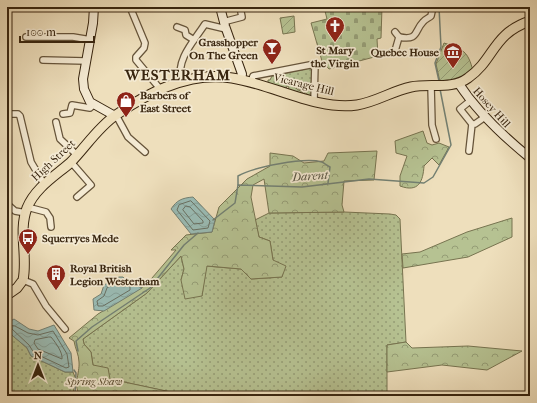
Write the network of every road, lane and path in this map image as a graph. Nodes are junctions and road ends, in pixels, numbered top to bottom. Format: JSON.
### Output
{"nodes":[{"id":1,"x":94,"y":7,"type":"edge"},
{"id":2,"x":130,"y":7,"type":"edge"},
{"id":3,"x":220,"y":7,"type":"edge"},
{"id":4,"x":433,"y":7,"type":"edge"},
{"id":5,"x":242,"y":14,"type":"dead end"},
{"id":6,"x":530,"y":21,"type":"edge"},
{"id":7,"x":224,"y":26,"type":"junction"},
{"id":8,"x":177,"y":27,"type":"dead end"},
{"id":9,"x":31,"y":30,"type":"dead end"},
{"id":10,"x":90,"y":40,"type":"junction"},
{"id":11,"x":194,"y":40,"type":"junction"},
{"id":12,"x":395,"y":51,"type":"dead end"},
{"id":13,"x":43,"y":60,"type":"dead end"},
{"id":14,"x":86,"y":61,"type":"junction"},
{"id":15,"x":241,"y":80,"type":"junction"},
{"id":16,"x":181,"y":81,"type":"junction"},
{"id":17,"x":250,"y":83,"type":"junction"},
{"id":18,"x":459,"y":84,"type":"junction"},
{"id":19,"x":431,"y":86,"type":"junction"},
{"id":20,"x":160,"y":90,"type":"junction"},
{"id":21,"x":470,"y":100,"type":"junction"},
{"id":22,"x":314,"y":101,"type":"junction"},
{"id":23,"x":94,"y":104,"type":"junction"},
{"id":24,"x":7,"y":114,"type":"edge"},
{"id":25,"x":63,"y":114,"type":"dead end"},
{"id":26,"x":116,"y":115,"type":"junction"},
{"id":27,"x":485,"y":117,"type":"junction"},
{"id":28,"x":56,"y":122,"type":"dead end"},
{"id":29,"x":472,"y":124,"type":"junction"},
{"id":30,"x":436,"y":139,"type":"dead end"},
{"id":31,"x":469,"y":151,"type":"dead end"},
{"id":32,"x":145,"y":152,"type":"dead end"},
{"id":33,"x":74,"y":158,"type":"junction"},
{"id":34,"x":530,"y":158,"type":"edge"},
{"id":35,"x":44,"y":184,"type":"junction"},
{"id":36,"x":77,"y":197,"type":"dead end"},
{"id":37,"x":7,"y":204,"type":"edge"},
{"id":38,"x":26,"y":210,"type":"junction"},
{"id":39,"x":51,"y":227,"type":"dead end"},
{"id":40,"x":23,"y":280,"type":"junction"},
{"id":41,"x":7,"y":295,"type":"edge"},
{"id":42,"x":65,"y":329,"type":"dead end"}],
"edges":[{"from":1,"to":10,"type":"main road"},
{"from":2,"to":20,"type":"street"},
{"from":3,"to":7,"type":"main road"},
{"from":4,"to":12,"type":"street"},
{"from":5,"to":7,"type":"street"},
{"from":6,"to":18,"type":"main road"},
{"from":7,"to":11,"type":"street"},
{"from":7,"to":15,"type":"main road"},
{"from":8,"to":11,"type":"street"},
{"from":9,"to":10,"type":"street"},
{"from":10,"to":14,"type":"main road"},
{"from":11,"to":16,"type":"street"},
{"from":13,"to":14,"type":"street"},
{"from":14,"to":23,"type":"main road"},
{"from":15,"to":16,"type":"main road","name":"Vicarage Hill"},
{"from":15,"to":17,"type":"main road","name":"Vicarage Hill"},
{"from":16,"to":20,"type":"main road","name":"High Street"},
{"from":17,"to":22,"type":"main road","name":"Vicarage Hill"},
{"from":17,"to":22,"type":"street"},
{"from":18,"to":19,"type":"main road","name":"Vicarage Hill"},
{"from":18,"to":21,"type":"main road","name":"Hosey Hill"},
{"from":19,"to":22,"type":"main road","name":"Vicarage Hill"},
{"from":19,"to":30,"type":"street"},
{"from":20,"to":26,"type":"main road","name":"High Street"},
{"from":21,"to":27,"type":"main road","name":"Hosey Hill"},
{"from":21,"to":29,"type":"street"},
{"from":23,"to":25,"type":"street"},
{"from":23,"to":26,"type":"main road"},
{"from":24,"to":35,"type":"street"},
{"from":26,"to":32,"type":"street"},
{"from":26,"to":33,"type":"main road","name":"High Street"},
{"from":27,"to":29,"type":"street"},
{"from":27,"to":34,"type":"main road","name":"Hosey Hill"},
{"from":28,"to":33,"type":"street"},
{"from":29,"to":31,"type":"street"},
{"from":33,"to":35,"type":"main road","name":"High Street"},
{"from":33,"to":36,"type":"street"},
{"from":35,"to":38,"type":"main road","name":"High Street"},
{"from":37,"to":38,"type":"street"},
{"from":38,"to":39,"type":"street"},
{"from":38,"to":40,"type":"main road"},
{"from":40,"to":41,"type":"main road"},
{"from":40,"to":42,"type":"street"}]}
